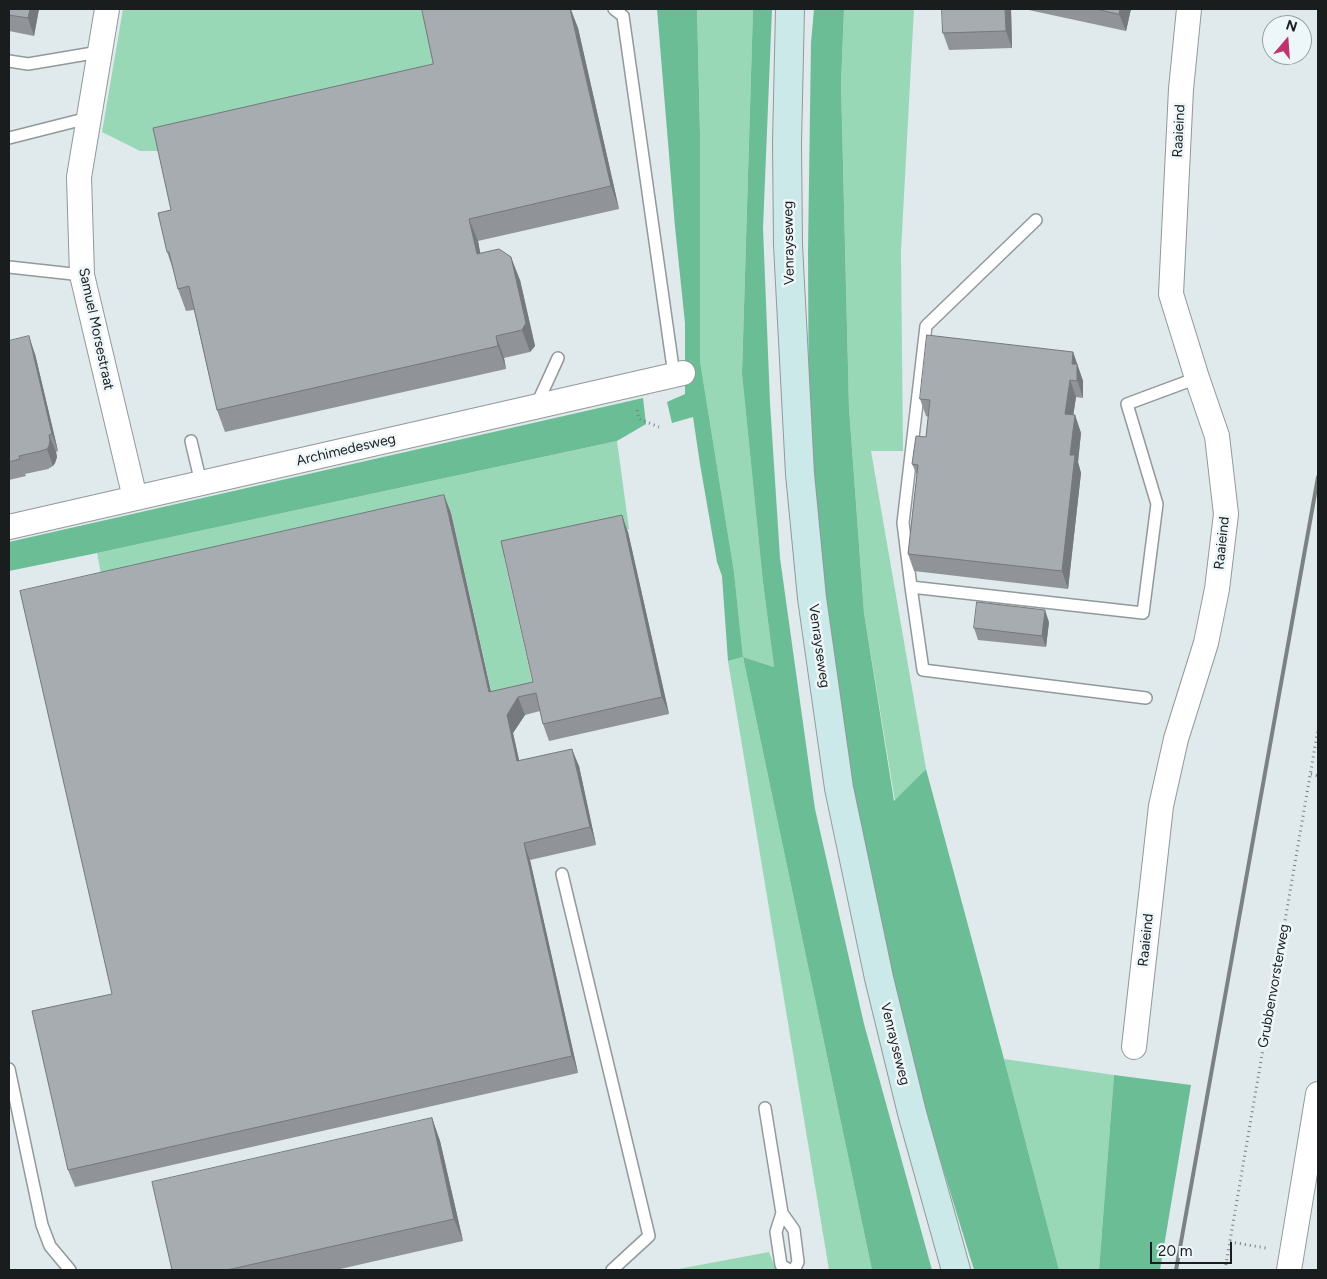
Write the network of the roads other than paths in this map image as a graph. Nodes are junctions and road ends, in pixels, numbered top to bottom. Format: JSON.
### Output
{"nodes":[{"id":1,"x":106,"y":9,"type":"edge"},
{"id":2,"x":614,"y":9,"type":"edge"},
{"id":3,"x":790,"y":9,"type":"edge"},
{"id":4,"x":1190,"y":9,"type":"edge"},
{"id":5,"x":99,"y":52,"type":"junction"},
{"id":6,"x":9,"y":61,"type":"edge"},
{"id":7,"x":88,"y":118,"type":"junction"},
{"id":8,"x":9,"y":138,"type":"edge"},
{"id":9,"x":1036,"y":220,"type":"dead end"},
{"id":10,"x":9,"y":267,"type":"edge"},
{"id":11,"x":82,"y":275,"type":"junction"},
{"id":12,"x":558,"y":358,"type":"dead end"},
{"id":13,"x":679,"y":374,"type":"joint"},
{"id":14,"x":1197,"y":378,"type":"junction"},
{"id":15,"x":536,"y":406,"type":"junction"},
{"id":16,"x":191,"y":440,"type":"dead end"},
{"id":17,"x":201,"y":483,"type":"junction"},
{"id":18,"x":135,"y":498,"type":"junction"},
{"id":19,"x":9,"y":527,"type":"edge"},
{"id":20,"x":912,"y":587,"type":"junction"},
{"id":21,"x":1146,"y":698,"type":"dead end"},
{"id":22,"x":562,"y":874,"type":"dead end"},
{"id":23,"x":1134,"y":1047,"type":"dead end"},
{"id":24,"x":9,"y":1069,"type":"edge"},
{"id":25,"x":1318,"y":1094,"type":"edge"},
{"id":26,"x":765,"y":1108,"type":"dead end"},
{"id":27,"x":782,"y":1213,"type":"junction"},
{"id":28,"x":1293,"y":1265,"type":"edge"},
{"id":29,"x":70,"y":1270,"type":"edge"},
{"id":30,"x":612,"y":1270,"type":"edge"},
{"id":31,"x":789,"y":1270,"type":"edge"},
{"id":32,"x":794,"y":1270,"type":"edge"},
{"id":33,"x":956,"y":1270,"type":"edge"}],
"edges":[{"from":1,"to":5,"type":"street","name":"Samuel Morsestraat"},
{"from":2,"to":13,"type":"lane"},
{"from":3,"to":33,"type":"main road","name":"Venrayseweg"},
{"from":4,"to":14,"type":"street","name":"Raaieind"},
{"from":5,"to":6,"type":"lane"},
{"from":5,"to":7,"type":"street","name":"Samuel Morsestraat"},
{"from":7,"to":8,"type":"lane"},
{"from":7,"to":11,"type":"street","name":"Samuel Morsestraat"},
{"from":9,"to":20,"type":"lane"},
{"from":10,"to":11,"type":"lane"},
{"from":11,"to":18,"type":"street","name":"Samuel Morsestraat"},
{"from":12,"to":15,"type":"lane"},
{"from":13,"to":15,"type":"street","name":"Archimedesweg"},
{"from":14,"to":20,"type":"lane"},
{"from":14,"to":23,"type":"street","name":"Raaieind"},
{"from":15,"to":17,"type":"street","name":"Archimedesweg"},
{"from":16,"to":17,"type":"lane"},
{"from":17,"to":18,"type":"street","name":"Archimedesweg"},
{"from":18,"to":19,"type":"street","name":"Archimedesweg"},
{"from":20,"to":21,"type":"lane"},
{"from":22,"to":30,"type":"lane"},
{"from":24,"to":29,"type":"lane"},
{"from":25,"to":28,"type":"street"},
{"from":26,"to":27,"type":"lane"},
{"from":27,"to":31,"type":"lane"},
{"from":27,"to":32,"type":"lane"}]}
